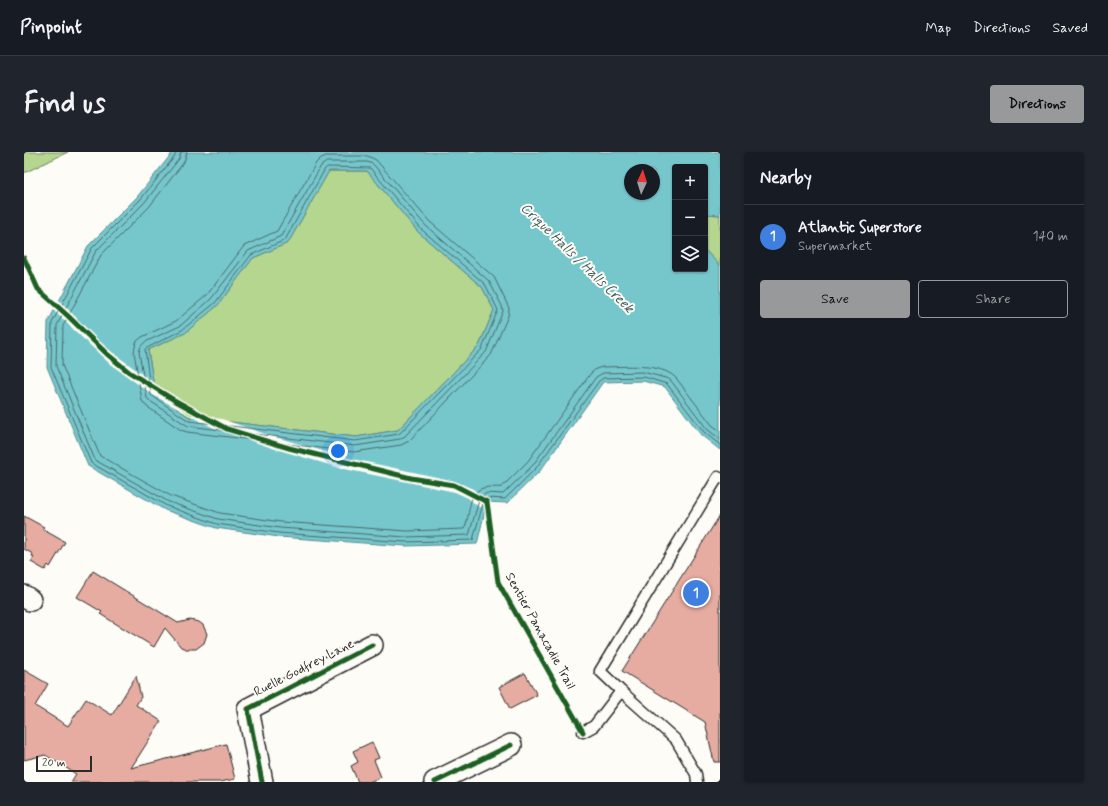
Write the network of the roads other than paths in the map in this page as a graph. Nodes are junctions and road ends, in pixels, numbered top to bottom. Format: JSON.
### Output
{"nodes":[{"id":1,"x":720,"y":478,"type":"edge"},
{"id":2,"x":372,"y":645,"type":"dead end"},
{"id":3,"x":621,"y":691,"type":"junction"},
{"id":4,"x":583,"y":732,"type":"dead end"},
{"id":5,"x":511,"y":745,"type":"dead end"},
{"id":6,"x":262,"y":782,"type":"edge"},
{"id":7,"x":435,"y":782,"type":"edge"},
{"id":8,"x":697,"y":782,"type":"edge"}],
"edges":[{"from":1,"to":3,"type":"lane"},
{"from":2,"to":6,"type":"street","name":"Ruelle Godfrey Lane"},
{"from":3,"to":4,"type":"lane"},
{"from":3,"to":8,"type":"lane"},
{"from":5,"to":7,"type":"street"}]}
